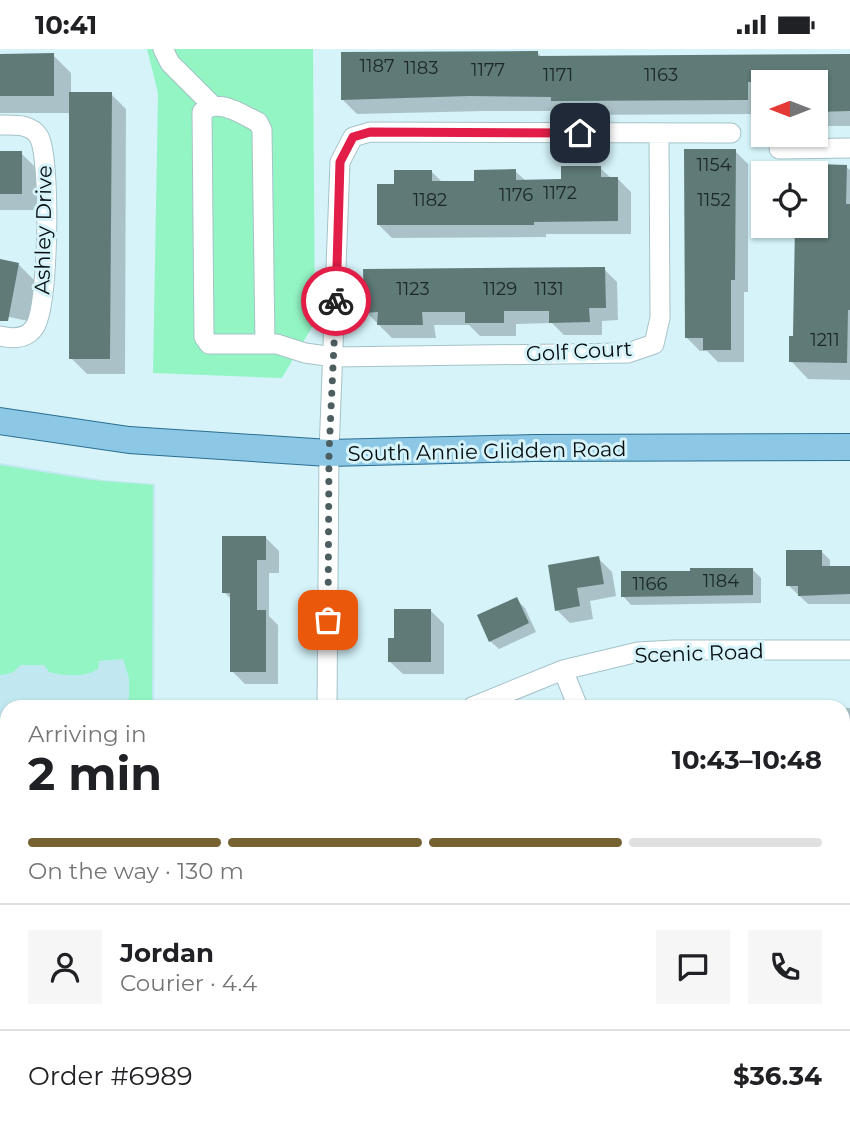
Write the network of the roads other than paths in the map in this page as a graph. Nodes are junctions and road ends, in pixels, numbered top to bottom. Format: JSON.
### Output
{"nodes":[{"id":1,"x":163,"y":49,"type":"edge"},
{"id":2,"x":213,"y":106,"type":"junction"},
{"id":3,"x":0,"y":125,"type":"edge"},
{"id":4,"x":659,"y":133,"type":"junction"},
{"id":5,"x":731,"y":133,"type":"dead end"},
{"id":6,"x":850,"y":148,"type":"edge"},
{"id":7,"x":779,"y":149,"type":"dead end"},
{"id":8,"x":0,"y":336,"type":"edge"},
{"id":9,"x":265,"y":344,"type":"junction"},
{"id":10,"x":334,"y":357,"type":"junction"},
{"id":11,"x":0,"y":421,"type":"edge"},
{"id":12,"x":850,"y":447,"type":"edge"},
{"id":13,"x":329,"y":453,"type":"junction"},
{"id":14,"x":850,"y":650,"type":"edge"},
{"id":15,"x":563,"y":670,"type":"junction"},
{"id":16,"x":327,"y":700,"type":"edge"},
{"id":17,"x":489,"y":700,"type":"edge"},
{"id":18,"x":575,"y":700,"type":"edge"}],
"edges":[{"from":1,"to":2,"type":"street"},
{"from":2,"to":9,"type":"street"},
{"from":2,"to":9,"type":"street"},
{"from":3,"to":8,"type":"street","name":"Ashley Drive"},
{"from":4,"to":5,"type":"street"},
{"from":4,"to":10,"type":"street"},
{"from":4,"to":10,"type":"street","name":"Golf Court"},
{"from":6,"to":7,"type":"street"},
{"from":9,"to":10,"type":"street"},
{"from":10,"to":13,"type":"street"},
{"from":11,"to":13,"type":"main road","name":"South Annie Glidden Road"},
{"from":12,"to":13,"type":"main road","name":"South Annie Glidden Road"},
{"from":13,"to":16,"type":"street"},
{"from":14,"to":15,"type":"street","name":"Scenic Road"},
{"from":15,"to":17,"type":"street","name":"Scenic Road"},
{"from":15,"to":18,"type":"street"}]}
